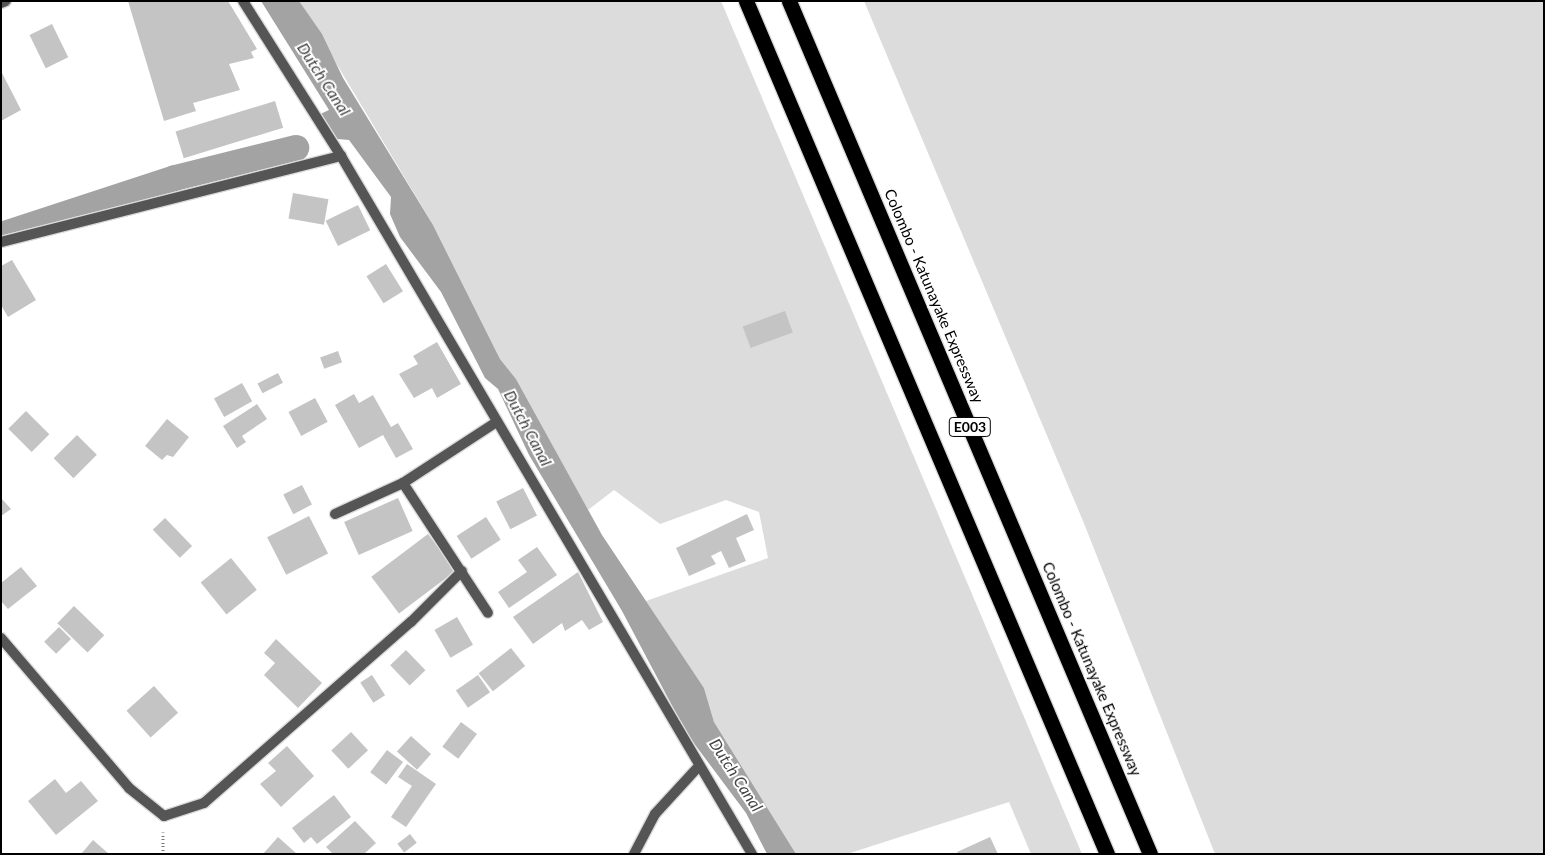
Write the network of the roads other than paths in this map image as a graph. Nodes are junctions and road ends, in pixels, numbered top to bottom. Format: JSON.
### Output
{"nodes":[{"id":1,"x":6,"y":1,"type":"edge"},
{"id":2,"x":243,"y":1,"type":"edge"},
{"id":3,"x":746,"y":1,"type":"edge"},
{"id":4,"x":789,"y":1,"type":"edge"},
{"id":5,"x":1,"y":3,"type":"edge"},
{"id":6,"x":341,"y":156,"type":"junction"},
{"id":7,"x":1,"y":242,"type":"edge"},
{"id":8,"x":495,"y":423,"type":"junction"},
{"id":9,"x":403,"y":483,"type":"junction"},
{"id":10,"x":335,"y":514,"type":"dead end"},
{"id":11,"x":462,"y":571,"type":"junction"},
{"id":12,"x":488,"y":613,"type":"dead end"},
{"id":13,"x":1,"y":638,"type":"edge"},
{"id":14,"x":699,"y":766,"type":"junction"},
{"id":15,"x":634,"y":854,"type":"edge"},
{"id":16,"x":752,"y":854,"type":"edge"},
{"id":17,"x":1107,"y":854,"type":"edge"},
{"id":18,"x":1150,"y":854,"type":"edge"}],
"edges":[{"from":1,"to":5,"type":"street"},
{"from":2,"to":6,"type":"street"},
{"from":3,"to":17,"type":"highway","number":"E003"},
{"from":4,"to":18,"type":"highway","name":"Colombo - Katunayake Expressway","number":"E003"},
{"from":6,"to":7,"type":"street"},
{"from":6,"to":8,"type":"street"},
{"from":8,"to":9,"type":"street"},
{"from":8,"to":14,"type":"street"},
{"from":9,"to":10,"type":"street"},
{"from":9,"to":11,"type":"street"},
{"from":11,"to":12,"type":"street"},
{"from":11,"to":13,"type":"street"},
{"from":14,"to":15,"type":"street"},
{"from":14,"to":16,"type":"street"}]}
